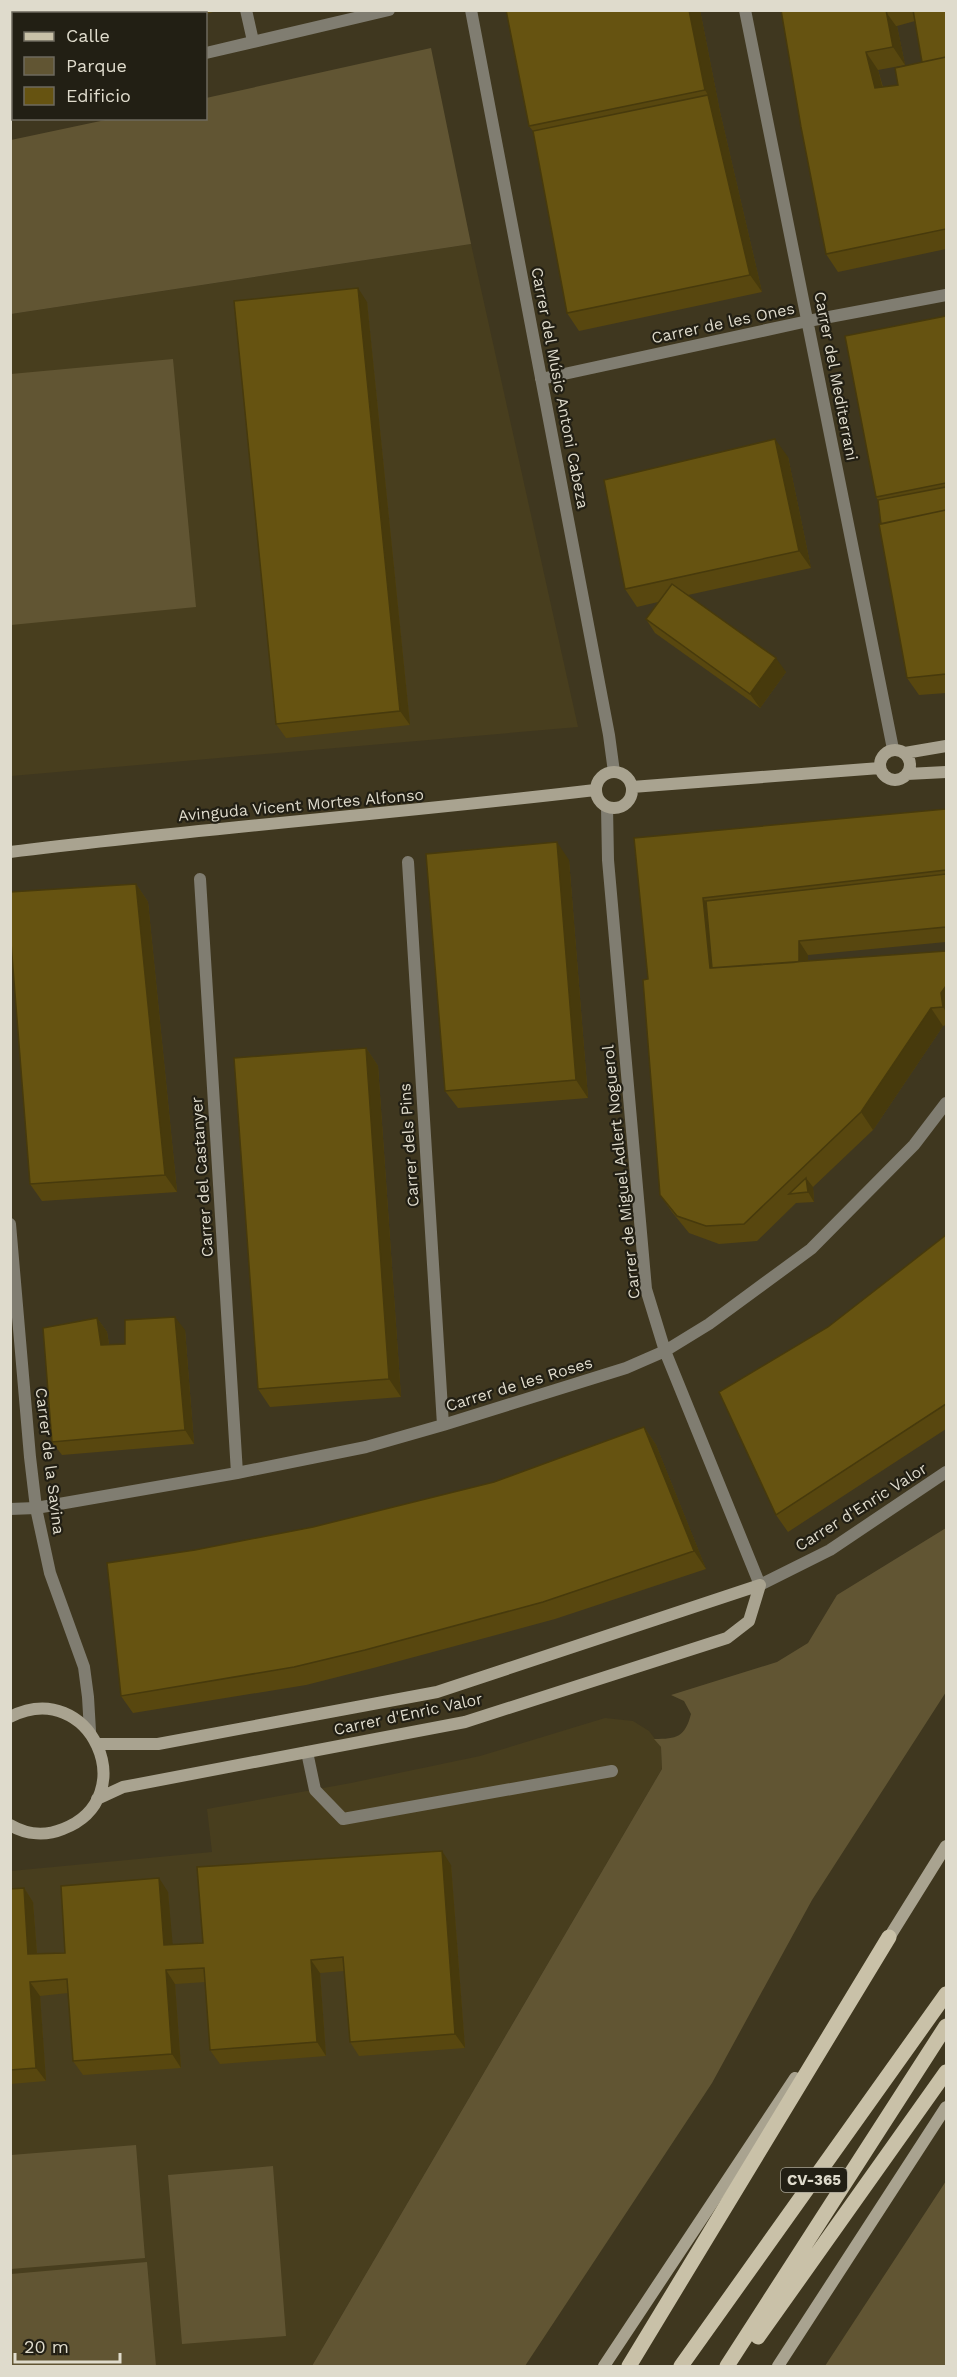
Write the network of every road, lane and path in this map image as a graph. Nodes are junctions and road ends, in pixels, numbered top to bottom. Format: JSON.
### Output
{"nodes":[{"id":1,"x":246,"y":10,"type":"edge"},
{"id":2,"x":389,"y":10,"type":"edge"},
{"id":3,"x":471,"y":10,"type":"edge"},
{"id":4,"x":746,"y":10,"type":"edge"},
{"id":5,"x":253,"y":41,"type":"junction"},
{"id":6,"x":207,"y":52,"type":"edge"},
{"id":7,"x":946,"y":295,"type":"edge"},
{"id":8,"x":808,"y":321,"type":"junction"},
{"id":9,"x":542,"y":379,"type":"junction"},
{"id":10,"x":946,"y":746,"type":"edge"},
{"id":11,"x":899,"y":751,"type":"junction"},
{"id":12,"x":880,"y":768,"type":"junction"},
{"id":13,"x":614,"y":771,"type":"junction"},
{"id":14,"x":946,"y":772,"type":"edge"},
{"id":15,"x":907,"y":774,"type":"junction"},
{"id":16,"x":632,"y":787,"type":"junction"},
{"id":17,"x":595,"y":790,"type":"junction"},
{"id":18,"x":607,"y":807,"type":"junction"},
{"id":19,"x":10,"y":852,"type":"edge"},
{"id":20,"x":408,"y":862,"type":"dead end"},
{"id":21,"x":200,"y":879,"type":"dead end"},
{"id":22,"x":946,"y":1103,"type":"edge"},
{"id":23,"x":10,"y":1224,"type":"edge"},
{"id":24,"x":665,"y":1351,"type":"junction"},
{"id":25,"x":443,"y":1425,"type":"junction"},
{"id":26,"x":946,"y":1472,"type":"edge"},
{"id":27,"x":237,"y":1473,"type":"junction"},
{"id":28,"x":36,"y":1508,"type":"junction"},
{"id":29,"x":10,"y":1509,"type":"edge"},
{"id":30,"x":760,"y":1586,"type":"junction"},
{"id":31,"x":10,"y":1717,"type":"edge"},
{"id":32,"x":90,"y":1731,"type":"junction"},
{"id":33,"x":98,"y":1744,"type":"junction"},
{"id":34,"x":308,"y":1752,"type":"junction"},
{"id":35,"x":612,"y":1771,"type":"dead end"},
{"id":36,"x":97,"y":1798,"type":"junction"},
{"id":37,"x":10,"y":1826,"type":"edge"},
{"id":38,"x":946,"y":1846,"type":"edge"},
{"id":39,"x":889,"y":1937,"type":"junction"},
{"id":40,"x":946,"y":1994,"type":"edge"},
{"id":41,"x":946,"y":2026,"type":"edge"},
{"id":42,"x":946,"y":2072,"type":"edge"},
{"id":43,"x":946,"y":2107,"type":"edge"},
{"id":44,"x":604,"y":2367,"type":"edge"},
{"id":45,"x":629,"y":2367,"type":"edge"},
{"id":46,"x":681,"y":2367,"type":"edge"},
{"id":47,"x":728,"y":2367,"type":"edge"},
{"id":48,"x":737,"y":2367,"type":"edge"},
{"id":49,"x":778,"y":2367,"type":"edge"}],
"edges":[{"from":1,"to":5,"type":"street"},
{"from":2,"to":5,"type":"street"},
{"from":3,"to":9,"type":"street","name":"Carrer del Músic Antoni Cabeza"},
{"from":4,"to":8,"type":"street","name":"Carrer del Mediterrani"},
{"from":5,"to":6,"type":"street"},
{"from":7,"to":8,"type":"street","name":"Carrer de les Ones"},
{"from":8,"to":9,"type":"street","name":"Carrer de les Ones"},
{"from":8,"to":11,"type":"street","name":"Carrer del Mediterrani"},
{"from":9,"to":13,"type":"street","name":"Carrer del Músic Antoni Cabeza"},
{"from":10,"to":11,"type":"street"},
{"from":11,"to":12,"type":"street"},
{"from":11,"to":15,"type":"street"},
{"from":12,"to":15,"type":"street"},
{"from":12,"to":16,"type":"street"},
{"from":13,"to":16,"type":"street"},
{"from":13,"to":17,"type":"street"},
{"from":14,"to":15,"type":"street"},
{"from":16,"to":18,"type":"street"},
{"from":17,"to":18,"type":"street"},
{"from":17,"to":19,"type":"street","name":"Avinguda Vicent Mortes Alfonso"},
{"from":18,"to":24,"type":"street","name":"Carrer de Miguel Adlert Noguerol"},
{"from":20,"to":25,"type":"street","name":"Carrer dels Pins"},
{"from":21,"to":27,"type":"street","name":"Carrer del Castanyer"},
{"from":22,"to":24,"type":"street","name":"Carrer de les Roses"},
{"from":23,"to":28,"type":"street","name":"Carrer de la Savina"},
{"from":24,"to":25,"type":"street","name":"Carrer de les Roses"},
{"from":24,"to":30,"type":"street","name":"Carrer de Miguel Adlert Noguerol"},
{"from":25,"to":27,"type":"street","name":"Carrer de les Roses"},
{"from":26,"to":30,"type":"street","name":"Carrer d'Enric Valor"},
{"from":27,"to":28,"type":"street","name":"Carrer de les Roses"},
{"from":28,"to":29,"type":"street","name":"Carrer de les Roses"},
{"from":28,"to":32,"type":"street","name":"Carrer de la Savina"},
{"from":30,"to":33,"type":"street","name":"Carrer d'Enric Valor"},
{"from":30,"to":34,"type":"street","name":"Carrer d'Enric Valor"},
{"from":31,"to":32,"type":"street"},
{"from":32,"to":33,"type":"street"},
{"from":33,"to":36,"type":"street"},
{"from":34,"to":35,"type":"street"},
{"from":34,"to":36,"type":"street","name":"Carrer d'Enric Valor"},
{"from":36,"to":37,"type":"street"},
{"from":38,"to":39,"type":"street"},
{"from":39,"to":44,"type":"street"},
{"from":39,"to":45,"type":"main road"},
{"from":40,"to":46,"type":"main road","number":"CV-365"},
{"from":41,"to":47,"type":"main road","number":"CV-365"},
{"from":42,"to":48,"type":"main road"},
{"from":43,"to":49,"type":"street"}]}
